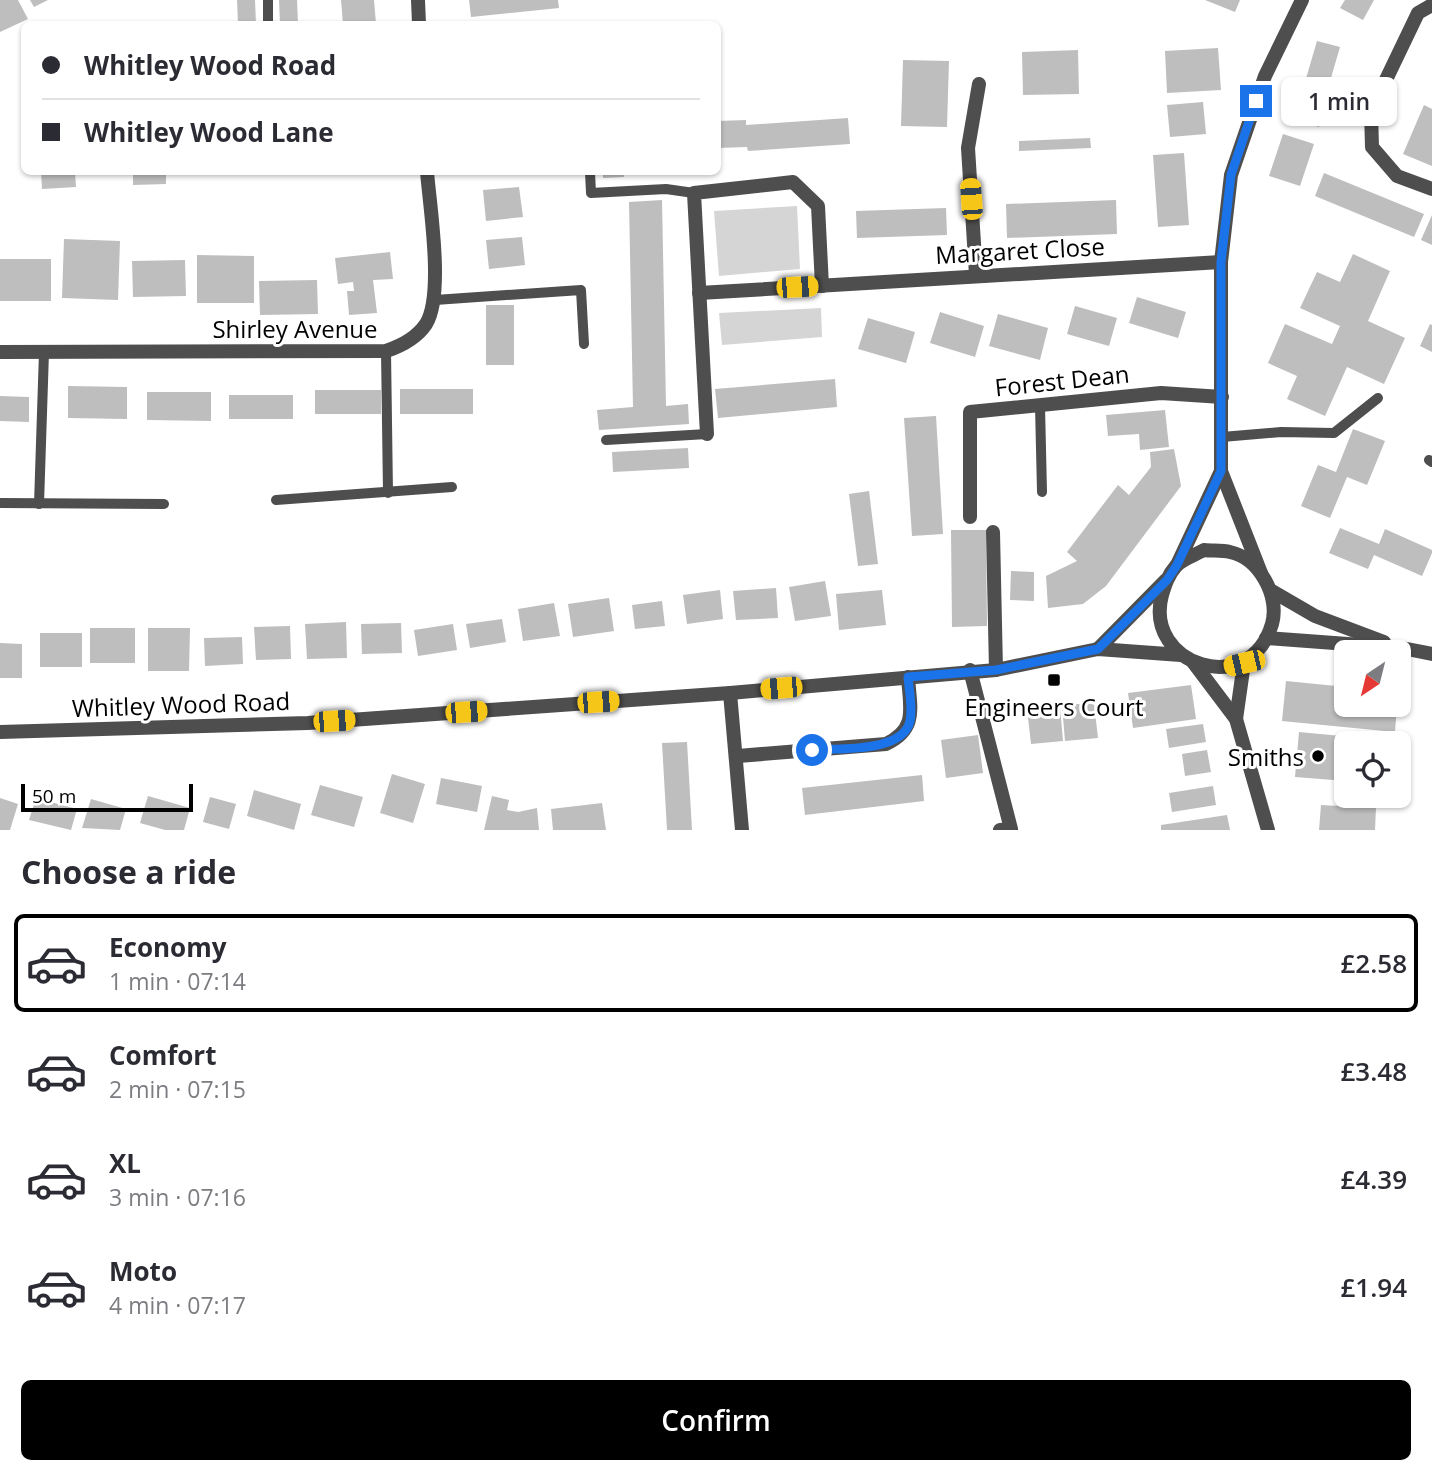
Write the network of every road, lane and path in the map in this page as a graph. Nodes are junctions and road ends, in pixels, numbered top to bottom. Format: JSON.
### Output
{"nodes":[{"id":1,"x":268,"y":0,"type":"edge"},
{"id":2,"x":418,"y":0,"type":"edge"},
{"id":3,"x":1302,"y":0,"type":"edge"},
{"id":4,"x":1432,"y":5,"type":"edge"},
{"id":5,"x":268,"y":21,"type":"edge"},
{"id":6,"x":419,"y":21,"type":"edge"},
{"id":7,"x":979,"y":83,"type":"dead end"},
{"id":8,"x":428,"y":175,"type":"edge"},
{"id":9,"x":590,"y":175,"type":"edge"},
{"id":10,"x":1432,"y":189,"type":"edge"},
{"id":11,"x":694,"y":193,"type":"junction"},
{"id":12,"x":1221,"y":262,"type":"junction"},
{"id":13,"x":976,"y":275,"type":"junction"},
{"id":14,"x":822,"y":286,"type":"junction"},
{"id":15,"x":699,"y":293,"type":"junction"},
{"id":16,"x":435,"y":300,"type":"junction"},
{"id":17,"x":584,"y":344,"type":"dead end"},
{"id":18,"x":386,"y":351,"type":"junction"},
{"id":19,"x":0,"y":352,"type":"edge"},
{"id":20,"x":44,"y":352,"type":"junction"},
{"id":21,"x":1222,"y":397,"type":"junction"},
{"id":22,"x":1378,"y":398,"type":"dead end"},
{"id":23,"x":1040,"y":406,"type":"junction"},
{"id":24,"x":707,"y":434,"type":"joint"},
{"id":25,"x":1222,"y":437,"type":"junction"},
{"id":26,"x":606,"y":440,"type":"dead end"},
{"id":27,"x":1221,"y":471,"type":"junction"},
{"id":28,"x":452,"y":487,"type":"dead end"},
{"id":29,"x":1042,"y":492,"type":"dead end"},
{"id":30,"x":388,"y":493,"type":"junction"},
{"id":31,"x":276,"y":500,"type":"dead end"},
{"id":32,"x":0,"y":503,"type":"edge"},
{"id":33,"x":39,"y":504,"type":"junction"},
{"id":34,"x":164,"y":504,"type":"dead end"},
{"id":35,"x":970,"y":517,"type":"dead end"},
{"id":36,"x":993,"y":532,"type":"dead end"},
{"id":37,"x":1177,"y":565,"type":"junction"},
{"id":38,"x":1261,"y":573,"type":"junction"},
{"id":39,"x":1167,"y":580,"type":"junction"},
{"id":40,"x":1272,"y":591,"type":"junction"},
{"id":41,"x":1266,"y":638,"type":"junction"},
{"id":42,"x":1380,"y":640,"type":"edge"},
{"id":43,"x":1334,"y":643,"type":"edge"},
{"id":44,"x":1098,"y":649,"type":"junction"},
{"id":45,"x":1411,"y":650,"type":"edge"},
{"id":46,"x":1432,"y":654,"type":"edge"},
{"id":47,"x":1187,"y":659,"type":"junction"},
{"id":48,"x":1244,"y":663,"type":"junction"},
{"id":49,"x":970,"y":670,"type":"junction"},
{"id":50,"x":996,"y":670,"type":"junction"},
{"id":51,"x":908,"y":677,"type":"junction"},
{"id":52,"x":730,"y":693,"type":"junction"},
{"id":53,"x":1236,"y":719,"type":"junction"},
{"id":54,"x":0,"y":732,"type":"edge"},
{"id":55,"x":738,"y":755,"type":"junction"},
{"id":56,"x":742,"y":830,"type":"edge"},
{"id":57,"x":1000,"y":830,"type":"edge"},
{"id":58,"x":1268,"y":830,"type":"edge"}],
"edges":[{"from":1,"to":5,"type":"lane"},
{"from":2,"to":6,"type":"street"},
{"from":3,"to":12,"type":"street"},
{"from":4,"to":10,"type":"street"},
{"from":7,"to":13,"type":"street"},
{"from":8,"to":16,"type":"street"},
{"from":9,"to":11,"type":"lane"},
{"from":11,"to":14,"type":"street"},
{"from":11,"to":15,"type":"street"},
{"from":12,"to":13,"type":"street","name":"Margaret Close"},
{"from":12,"to":21,"type":"street"},
{"from":13,"to":14,"type":"street","name":"Margaret Close"},
{"from":14,"to":15,"type":"street","name":"Margaret Close"},
{"from":15,"to":24,"type":"street"},
{"from":16,"to":17,"type":"lane"},
{"from":16,"to":18,"type":"street","name":"Shirley Avenue"},
{"from":18,"to":20,"type":"street","name":"Shirley Avenue"},
{"from":18,"to":30,"type":"lane"},
{"from":19,"to":20,"type":"street","name":"Shirley Avenue"},
{"from":20,"to":33,"type":"lane"},
{"from":21,"to":23,"type":"street","name":"Forest Dean"},
{"from":21,"to":25,"type":"street"},
{"from":22,"to":25,"type":"lane"},
{"from":23,"to":29,"type":"lane"},
{"from":23,"to":35,"type":"street","name":"Forest Dean"},
{"from":24,"to":26,"type":"lane"},
{"from":25,"to":27,"type":"street"},
{"from":27,"to":37,"type":"street"},
{"from":27,"to":38,"type":"street"},
{"from":28,"to":30,"type":"lane"},
{"from":30,"to":31,"type":"lane"},
{"from":32,"to":33,"type":"lane"},
{"from":33,"to":34,"type":"lane"},
{"from":36,"to":50,"type":"street"},
{"from":37,"to":38,"type":"street"},
{"from":37,"to":39,"type":"street"},
{"from":38,"to":40,"type":"street"},
{"from":39,"to":44,"type":"street"},
{"from":39,"to":47,"type":"street"},
{"from":40,"to":41,"type":"street"},
{"from":40,"to":42,"type":"street"},
{"from":41,"to":43,"type":"street"},
{"from":41,"to":48,"type":"street"},
{"from":44,"to":47,"type":"street","name":"Whitley Wood Road"},
{"from":44,"to":50,"type":"street","name":"Whitley Wood Road"},
{"from":45,"to":46,"type":"street"},
{"from":47,"to":48,"type":"street"},
{"from":47,"to":53,"type":"street"},
{"from":48,"to":53,"type":"street"},
{"from":49,"to":50,"type":"street","name":"Whitley Wood Road"},
{"from":49,"to":51,"type":"street","name":"Whitley Wood Road"},
{"from":49,"to":57,"type":"street"},
{"from":51,"to":52,"type":"street","name":"Whitley Wood Road"},
{"from":51,"to":55,"type":"street"},
{"from":52,"to":54,"type":"street","name":"Whitley Wood Road"},
{"from":52,"to":55,"type":"street"},
{"from":53,"to":58,"type":"street"},
{"from":55,"to":56,"type":"street"}]}
